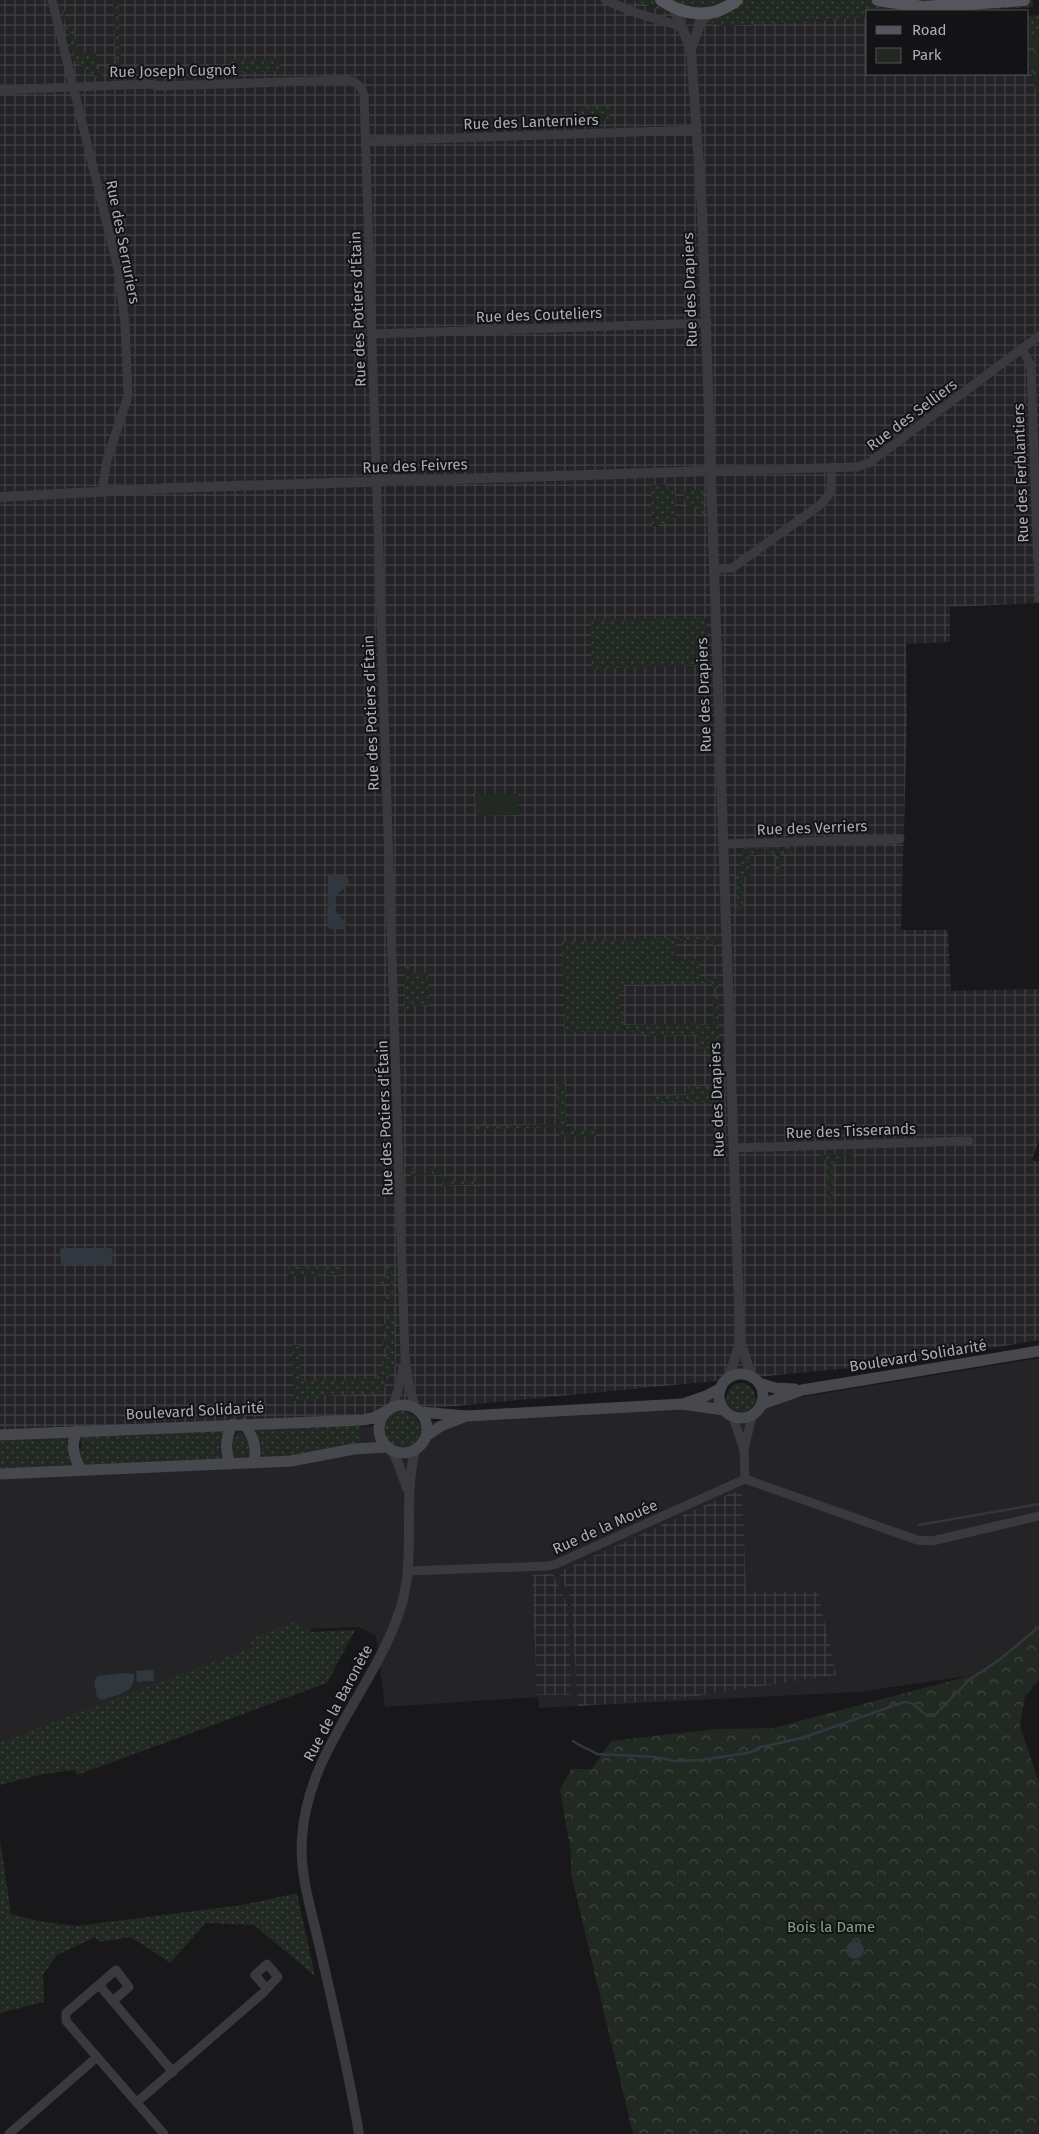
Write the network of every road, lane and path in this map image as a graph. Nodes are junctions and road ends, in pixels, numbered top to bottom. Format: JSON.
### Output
{"nodes":[{"id":1,"x":52,"y":0,"type":"edge"},
{"id":2,"x":604,"y":0,"type":"edge"},
{"id":3,"x":661,"y":0,"type":"edge"},
{"id":4,"x":737,"y":0,"type":"edge"},
{"id":5,"x":878,"y":0,"type":"edge"},
{"id":6,"x":1024,"y":0,"type":"edge"},
{"id":7,"x":674,"y":9,"type":"junction"},
{"id":8,"x":710,"y":14,"type":"junction"},
{"id":9,"x":684,"y":31,"type":"junction"},
{"id":10,"x":691,"y":48,"type":"junction"},
{"id":11,"x":346,"y":80,"type":"joint"},
{"id":12,"x":74,"y":87,"type":"junction"},
{"id":13,"x":0,"y":90,"type":"edge"},
{"id":14,"x":697,"y":130,"type":"junction"},
{"id":15,"x":366,"y":141,"type":"junction"},
{"id":16,"x":707,"y":323,"type":"junction"},
{"id":17,"x":373,"y":334,"type":"junction"},
{"id":18,"x":1039,"y":336,"type":"edge"},
{"id":19,"x":1022,"y":349,"type":"junction"},
{"id":20,"x":832,"y":467,"type":"junction"},
{"id":21,"x":712,"y":471,"type":"junction"},
{"id":22,"x":378,"y":482,"type":"junction"},
{"id":23,"x":102,"y":491,"type":"junction"},
{"id":24,"x":0,"y":497,"type":"edge"},
{"id":25,"x":714,"y":569,"type":"junction"},
{"id":26,"x":1039,"y":598,"type":"edge"},
{"id":27,"x":900,"y":839,"type":"dead end"},
{"id":28,"x":724,"y":844,"type":"junction"},
{"id":29,"x":969,"y":1140,"type":"dead end"},
{"id":30,"x":734,"y":1148,"type":"junction"},
{"id":31,"x":740,"y":1340,"type":"junction"},
{"id":32,"x":1039,"y":1351,"type":"edge"},
{"id":33,"x":405,"y":1357,"type":"junction"},
{"id":34,"x":729,"y":1378,"type":"junction"},
{"id":35,"x":755,"y":1379,"type":"junction"},
{"id":36,"x":721,"y":1388,"type":"junction"},
{"id":37,"x":802,"y":1390,"type":"junction"},
{"id":38,"x":682,"y":1404,"type":"junction"},
{"id":39,"x":762,"y":1404,"type":"junction"},
{"id":40,"x":390,"y":1409,"type":"junction"},
{"id":41,"x":418,"y":1411,"type":"junction"},
{"id":42,"x":728,"y":1413,"type":"junction"},
{"id":43,"x":467,"y":1416,"type":"junction"},
{"id":44,"x":752,"y":1416,"type":"junction"},
{"id":45,"x":239,"y":1424,"type":"junction"},
{"id":46,"x":77,"y":1431,"type":"junction"},
{"id":47,"x":0,"y":1435,"type":"edge"},
{"id":48,"x":426,"y":1436,"type":"junction"},
{"id":49,"x":389,"y":1448,"type":"junction"},
{"id":50,"x":415,"y":1450,"type":"junction"},
{"id":51,"x":744,"y":1450,"type":"junction"},
{"id":52,"x":254,"y":1463,"type":"junction"},
{"id":53,"x":230,"y":1464,"type":"junction"},
{"id":54,"x":81,"y":1470,"type":"junction"},
{"id":55,"x":0,"y":1474,"type":"edge"},
{"id":56,"x":745,"y":1479,"type":"junction"},
{"id":57,"x":408,"y":1492,"type":"junction"},
{"id":58,"x":1039,"y":1516,"type":"edge"},
{"id":59,"x":409,"y":1571,"type":"junction"},
{"id":60,"x":99,"y":1985,"type":"junction"},
{"id":61,"x":266,"y":1988,"type":"dead end"},
{"id":62,"x":113,"y":2001,"type":"junction"},
{"id":63,"x":97,"y":2057,"type":"junction"},
{"id":64,"x":173,"y":2072,"type":"junction"},
{"id":65,"x":138,"y":2102,"type":"junction"},
{"id":66,"x":10,"y":2134,"type":"edge"},
{"id":67,"x":164,"y":2134,"type":"edge"},
{"id":68,"x":359,"y":2134,"type":"edge"}],
"edges":[{"from":1,"to":12,"type":"street","name":"Rue des Serruriers"},
{"from":2,"to":9,"type":"street"},
{"from":3,"to":7,"type":"main road"},
{"from":4,"to":8,"type":"main road"},
{"from":5,"to":6,"type":"main road"},
{"from":7,"to":8,"type":"main road"},
{"from":7,"to":9,"type":"street","name":"Rue des Drapiers"},
{"from":8,"to":10,"type":"street","name":"Rue des Drapiers"},
{"from":9,"to":10,"type":"street","name":"Rue des Drapiers"},
{"from":10,"to":14,"type":"street","name":"Rue des Drapiers"},
{"from":11,"to":12,"type":"street","name":"Rue Joseph Cugnot"},
{"from":11,"to":15,"type":"street","name":"Rue des Potiers d'Étain"},
{"from":12,"to":13,"type":"street","name":"Rue Joseph Cugnot"},
{"from":12,"to":23,"type":"street","name":"Rue des Serruriers"},
{"from":14,"to":15,"type":"street","name":"Rue des Lanterniers"},
{"from":14,"to":16,"type":"street","name":"Rue des Drapiers"},
{"from":15,"to":17,"type":"street","name":"Rue des Potiers d'Étain"},
{"from":16,"to":17,"type":"street","name":"Rue des Couteliers"},
{"from":16,"to":21,"type":"street","name":"Rue des Drapiers"},
{"from":17,"to":22,"type":"street","name":"Rue des Potiers d'Étain"},
{"from":18,"to":19,"type":"street","name":"Rue des Selliers"},
{"from":19,"to":20,"type":"street","name":"Rue des Selliers"},
{"from":19,"to":26,"type":"street","name":"Rue des Ferblantiers"},
{"from":20,"to":21,"type":"street","name":"Rue des Feivres"},
{"from":20,"to":25,"type":"street"},
{"from":21,"to":22,"type":"street","name":"Rue des Feivres"},
{"from":21,"to":25,"type":"street","name":"Rue des Drapiers"},
{"from":22,"to":23,"type":"street","name":"Rue des Feivres"},
{"from":22,"to":33,"type":"street","name":"Rue des Potiers d'Étain"},
{"from":23,"to":24,"type":"street","name":"Rue des Feivres"},
{"from":25,"to":28,"type":"street","name":"Rue des Drapiers"},
{"from":27,"to":28,"type":"street","name":"Rue des Verriers"},
{"from":28,"to":30,"type":"street","name":"Rue des Drapiers"},
{"from":29,"to":30,"type":"street","name":"Rue des Tisserands"},
{"from":30,"to":31,"type":"street","name":"Rue des Drapiers"},
{"from":31,"to":34,"type":"street","name":"Rue des Drapiers"},
{"from":31,"to":35,"type":"street","name":"Rue des Drapiers"},
{"from":32,"to":37,"type":"main road","name":"Boulevard Solidarité"},
{"from":33,"to":40,"type":"street","name":"Rue des Potiers d'Étain"},
{"from":33,"to":41,"type":"street","name":"Rue des Potiers d'Étain"},
{"from":34,"to":35,"type":"main road"},
{"from":34,"to":36,"type":"main road"},
{"from":35,"to":37,"type":"main road","name":"Boulevard Solidarité"},
{"from":35,"to":39,"type":"main road"},
{"from":36,"to":38,"type":"main road"},
{"from":36,"to":42,"type":"main road"},
{"from":37,"to":39,"type":"main road","name":"Boulevard Solidarité"},
{"from":38,"to":42,"type":"main road"},
{"from":38,"to":43,"type":"main road"},
{"from":39,"to":44,"type":"main road"},
{"from":40,"to":41,"type":"main road"},
{"from":40,"to":45,"type":"main road","name":"Boulevard Solidarité"},
{"from":40,"to":49,"type":"main road"},
{"from":41,"to":43,"type":"main road"},
{"from":41,"to":48,"type":"main road"},
{"from":42,"to":44,"type":"main road"},
{"from":42,"to":51,"type":"street"},
{"from":43,"to":48,"type":"main road"},
{"from":44,"to":51,"type":"street"},
{"from":45,"to":46,"type":"main road","name":"Boulevard Solidarité"},
{"from":45,"to":52,"type":"main road"},
{"from":45,"to":53,"type":"main road"},
{"from":46,"to":47,"type":"main road","name":"Boulevard Solidarité"},
{"from":46,"to":54,"type":"main road"},
{"from":48,"to":50,"type":"main road"},
{"from":49,"to":50,"type":"main road"},
{"from":49,"to":52,"type":"main road"},
{"from":49,"to":57,"type":"street","name":"Rue de la Baronète"},
{"from":50,"to":57,"type":"street","name":"Rue de la Baronète"},
{"from":51,"to":56,"type":"street"},
{"from":52,"to":53,"type":"main road"},
{"from":53,"to":54,"type":"main road"},
{"from":54,"to":55,"type":"main road"},
{"from":56,"to":58,"type":"street"},
{"from":56,"to":59,"type":"street","name":"Rue de la Mouée"},
{"from":57,"to":59,"type":"street","name":"Rue de la Baronète"},
{"from":59,"to":68,"type":"street","name":"Rue de la Baronète"},
{"from":60,"to":62,"type":"street"},
{"from":60,"to":62,"type":"street"},
{"from":60,"to":63,"type":"street"},
{"from":61,"to":64,"type":"street"},
{"from":62,"to":64,"type":"street"},
{"from":63,"to":65,"type":"street"},
{"from":63,"to":66,"type":"street"},
{"from":64,"to":65,"type":"street"},
{"from":65,"to":67,"type":"street"}]}
